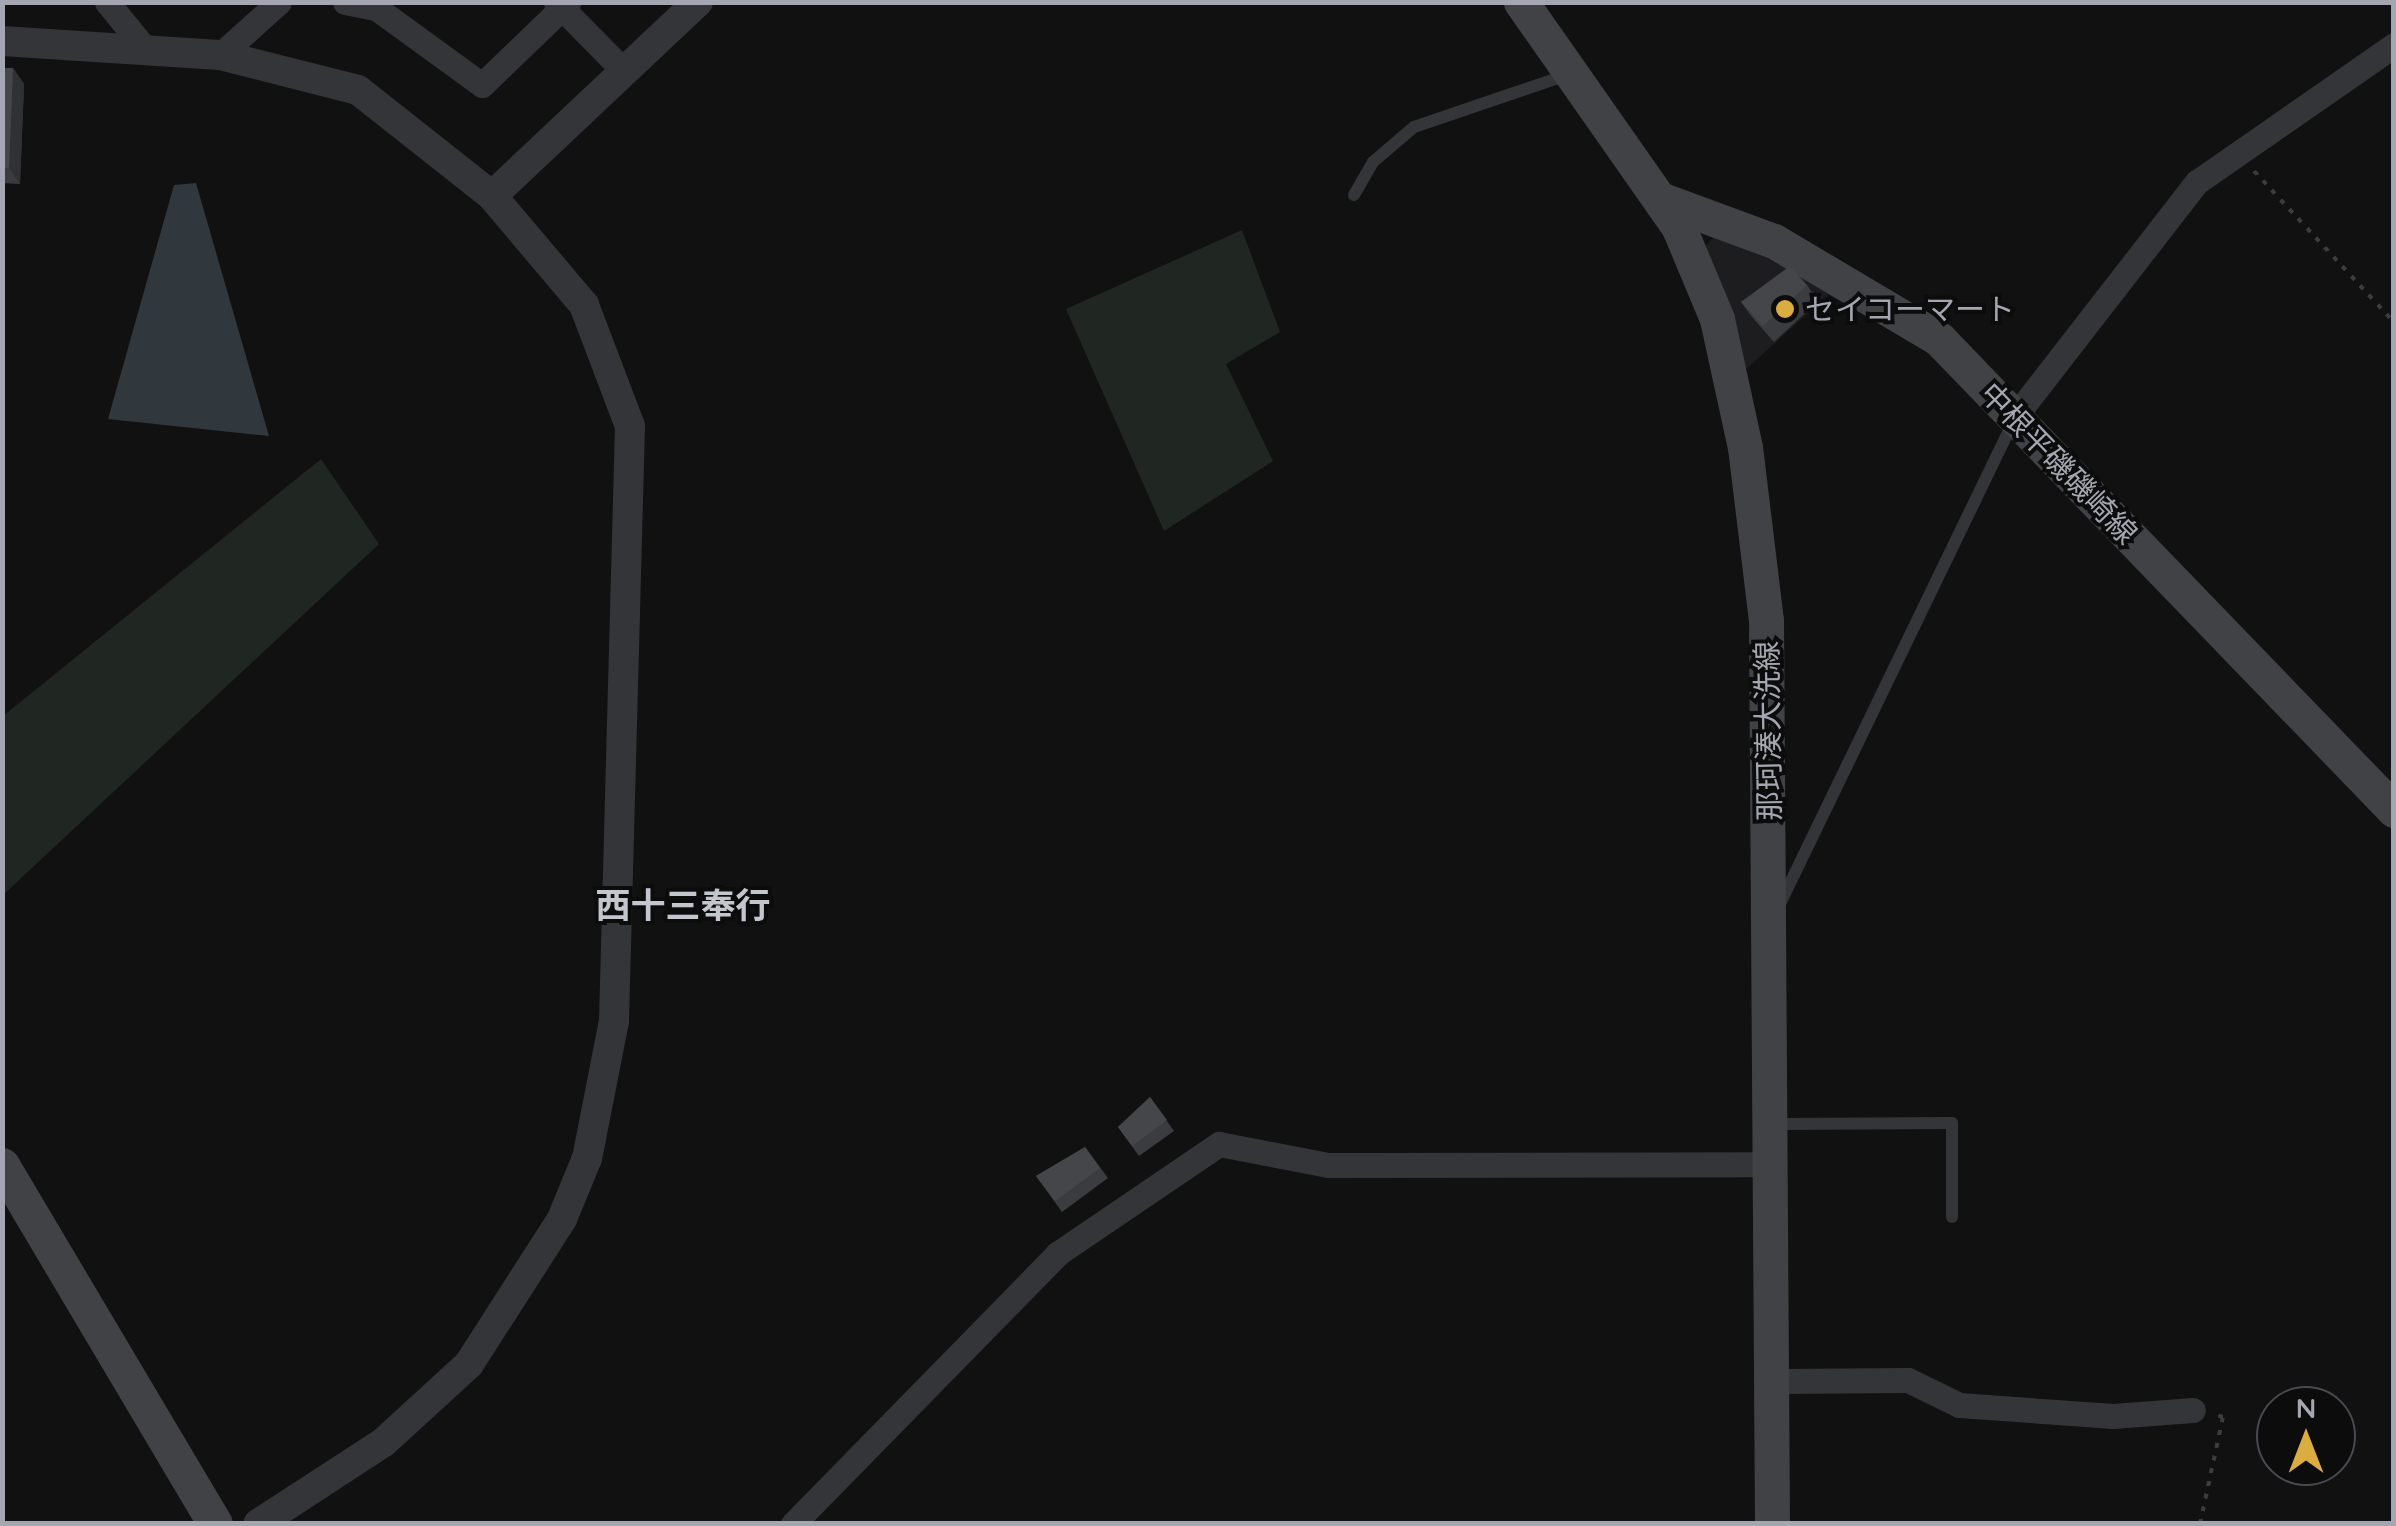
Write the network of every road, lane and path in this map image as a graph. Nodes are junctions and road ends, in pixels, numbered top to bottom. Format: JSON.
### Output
{"nodes":[{"id":1,"x":107,"y":2,"type":"edge"},
{"id":2,"x":279,"y":2,"type":"edge"},
{"id":3,"x":345,"y":2,"type":"edge"},
{"id":4,"x":698,"y":2,"type":"edge"},
{"id":5,"x":1521,"y":2,"type":"edge"},
{"id":6,"x":562,"y":4,"type":"edge"},
{"id":7,"x":2,"y":41,"type":"edge"},
{"id":8,"x":2394,"y":45,"type":"edge"},
{"id":9,"x":146,"y":50,"type":"junction"},
{"id":10,"x":220,"y":55,"type":"junction"},
{"id":11,"x":622,"y":70,"type":"junction"},
{"id":12,"x":1564,"y":76,"type":"junction"},
{"id":13,"x":2234,"y":149,"type":"junction"},
{"id":14,"x":1354,"y":195,"type":"dead end"},
{"id":15,"x":492,"y":196,"type":"junction"},
{"id":16,"x":1665,"y":201,"type":"junction"},
{"id":17,"x":2394,"y":322,"type":"edge"},
{"id":18,"x":2016,"y":415,"type":"junction"},
{"id":19,"x":2394,"y":810,"type":"edge"},
{"id":20,"x":1771,"y":922,"type":"junction"},
{"id":21,"x":1773,"y":1124,"type":"junction"},
{"id":22,"x":1773,"y":1164,"type":"junction"},
{"id":23,"x":2,"y":1165,"type":"edge"},
{"id":24,"x":1952,"y":1217,"type":"dead end"},
{"id":25,"x":1771,"y":1381,"type":"junction"},
{"id":26,"x":2193,"y":1410,"type":"joint"},
{"id":27,"x":215,"y":1524,"type":"edge"},
{"id":28,"x":258,"y":1524,"type":"edge"},
{"id":29,"x":793,"y":1524,"type":"edge"},
{"id":30,"x":1772,"y":1524,"type":"edge"},
{"id":31,"x":2200,"y":1524,"type":"edge"}],
"edges":[{"from":1,"to":9,"type":"street"},
{"from":2,"to":10,"type":"street"},
{"from":3,"to":6,"type":"street"},
{"from":4,"to":11,"type":"street"},
{"from":5,"to":12,"type":"main road","name":"那珂湊大洗線"},
{"from":6,"to":11,"type":"street"},
{"from":7,"to":9,"type":"street"},
{"from":8,"to":13,"type":"street"},
{"from":9,"to":10,"type":"street"},
{"from":10,"to":15,"type":"street"},
{"from":11,"to":15,"type":"street"},
{"from":12,"to":14,"type":"lane"},
{"from":12,"to":16,"type":"main road","name":"那珂湊大洗線"},
{"from":13,"to":17,"type":"path"},
{"from":13,"to":18,"type":"street"},
{"from":15,"to":28,"type":"street"},
{"from":16,"to":18,"type":"main road","name":"中根平磯磯崎線"},
{"from":16,"to":20,"type":"main road","name":"那珂湊大洗線"},
{"from":18,"to":19,"type":"main road","name":"中根平磯磯崎線"},
{"from":18,"to":20,"type":"lane"},
{"from":20,"to":21,"type":"main road","name":"那珂湊大洗線"},
{"from":21,"to":22,"type":"main road","name":"那珂湊大洗線"},
{"from":21,"to":24,"type":"lane"},
{"from":22,"to":25,"type":"main road","name":"那珂湊大洗線"},
{"from":22,"to":29,"type":"street"},
{"from":23,"to":27,"type":"main road"},
{"from":25,"to":26,"type":"street"},
{"from":25,"to":30,"type":"main road","name":"那珂湊大洗線"},
{"from":26,"to":31,"type":"path"}]}
